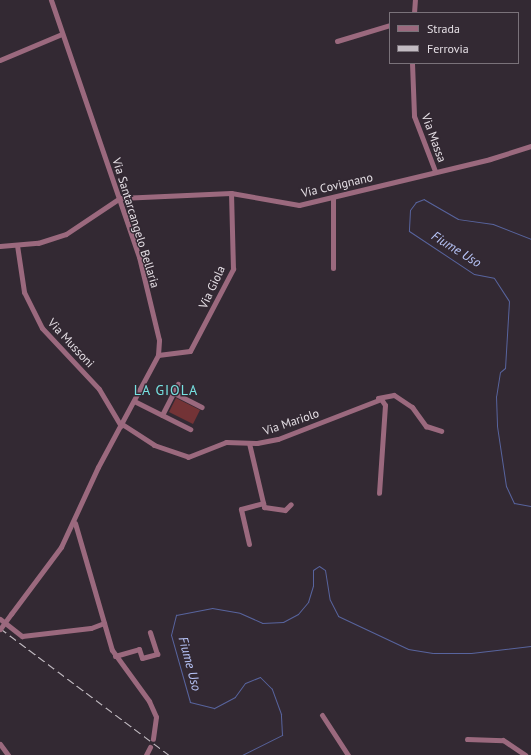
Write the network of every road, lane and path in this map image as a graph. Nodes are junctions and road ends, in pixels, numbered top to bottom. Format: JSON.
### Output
{"nodes":[{"id":1,"x":51,"y":0,"type":"edge"},
{"id":2,"x":415,"y":0,"type":"edge"},
{"id":3,"x":414,"y":12,"type":"edge"},
{"id":4,"x":389,"y":25,"type":"edge"},
{"id":5,"x":62,"y":34,"type":"junction"},
{"id":6,"x":337,"y":41,"type":"dead end"},
{"id":7,"x":0,"y":60,"type":"edge"},
{"id":8,"x":412,"y":64,"type":"edge"},
{"id":9,"x":531,"y":146,"type":"edge"},
{"id":10,"x":435,"y":171,"type":"junction"},
{"id":11,"x":231,"y":194,"type":"junction"},
{"id":12,"x":120,"y":198,"type":"junction"},
{"id":13,"x":333,"y":198,"type":"junction"},
{"id":14,"x":17,"y":245,"type":"junction"},
{"id":15,"x":0,"y":246,"type":"edge"},
{"id":16,"x":333,"y":268,"type":"dead end"},
{"id":17,"x":158,"y":355,"type":"junction"},
{"id":18,"x":178,"y":384,"type":"dead end"},
{"id":19,"x":174,"y":393,"type":"junction"},
{"id":20,"x":378,"y":398,"type":"junction"},
{"id":21,"x":134,"y":401,"type":"junction"},
{"id":22,"x":202,"y":407,"type":"dead end"},
{"id":23,"x":162,"y":415,"type":"junction"},
{"id":24,"x":122,"y":425,"type":"junction"},
{"id":25,"x":190,"y":429,"type":"dead end"},
{"id":26,"x":441,"y":431,"type":"dead end"},
{"id":27,"x":249,"y":443,"type":"junction"},
{"id":28,"x":379,"y":493,"type":"dead end"},
{"id":29,"x":263,"y":504,"type":"junction"},
{"id":30,"x":291,"y":504,"type":"dead end"},
{"id":31,"x":75,"y":523,"type":"junction"},
{"id":32,"x":249,"y":544,"type":"dead end"},
{"id":33,"x":0,"y":619,"type":"edge"},
{"id":34,"x":104,"y":623,"type":"junction"},
{"id":35,"x":0,"y":629,"type":"edge"},
{"id":36,"x":150,"y":632,"type":"dead end"},
{"id":37,"x":115,"y":656,"type":"junction"},
{"id":38,"x":322,"y":715,"type":"dead end"},
{"id":39,"x":153,"y":739,"type":"dead end"},
{"id":40,"x":467,"y":739,"type":"dead end"},
{"id":41,"x":0,"y":744,"type":"edge"},
{"id":42,"x":150,"y":746,"type":"dead end"},
{"id":43,"x":8,"y":755,"type":"edge"},
{"id":44,"x":146,"y":755,"type":"edge"},
{"id":45,"x":348,"y":755,"type":"edge"},
{"id":46,"x":525,"y":755,"type":"edge"}],
"edges":[{"from":1,"to":5,"type":"street","name":"Via Santarcangelo Bellaria"},
{"from":2,"to":3,"type":"street"},
{"from":4,"to":6,"type":"street"},
{"from":5,"to":7,"type":"street"},
{"from":5,"to":12,"type":"street","name":"Via Santarcangelo Bellaria"},
{"from":8,"to":10,"type":"street","name":"Via Massa"},
{"from":9,"to":10,"type":"street","name":"Via Covignano"},
{"from":10,"to":13,"type":"street","name":"Via Covignano"},
{"from":11,"to":12,"type":"street","name":"Via Covignano"},
{"from":11,"to":13,"type":"street","name":"Via Covignano"},
{"from":11,"to":17,"type":"street","name":"Via Giola"},
{"from":12,"to":14,"type":"street"},
{"from":12,"to":17,"type":"street","name":"Via Santarcangelo Bellaria"},
{"from":13,"to":16,"type":"street"},
{"from":14,"to":15,"type":"street"},
{"from":14,"to":24,"type":"street","name":"Via Mussoni"},
{"from":17,"to":21,"type":"street","name":"Via Santarcangelo Bellaria"},
{"from":18,"to":19,"type":"street"},
{"from":19,"to":22,"type":"street"},
{"from":19,"to":23,"type":"street"},
{"from":20,"to":26,"type":"street","name":"Via Mariolo"},
{"from":20,"to":27,"type":"street","name":"Via Mariolo"},
{"from":20,"to":28,"type":"street"},
{"from":21,"to":23,"type":"street"},
{"from":21,"to":24,"type":"street","name":"Via Santarcangelo Bellaria"},
{"from":23,"to":25,"type":"street"},
{"from":24,"to":27,"type":"street","name":"Via Mariolo"},
{"from":24,"to":31,"type":"street","name":"Via Santarcangelo Bellaria"},
{"from":27,"to":29,"type":"street"},
{"from":29,"to":30,"type":"street"},
{"from":29,"to":32,"type":"street"},
{"from":31,"to":34,"type":"street"},
{"from":31,"to":35,"type":"street","name":"Via Santarcangelo Bellaria","bridge":true},
{"from":33,"to":34,"type":"street"},
{"from":34,"to":37,"type":"street"},
{"from":36,"to":37,"type":"street"},
{"from":37,"to":39,"type":"street"},
{"from":38,"to":45,"type":"street"},
{"from":40,"to":46,"type":"street"},
{"from":41,"to":43,"type":"street"},
{"from":42,"to":44,"type":"street"}]}
